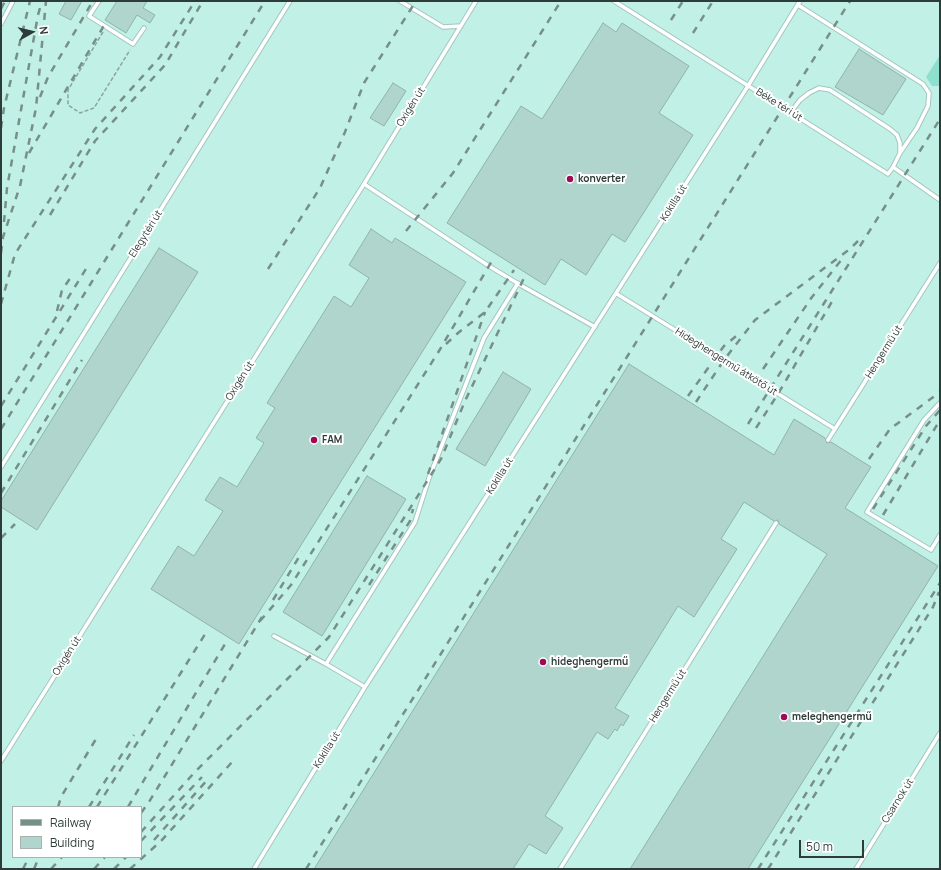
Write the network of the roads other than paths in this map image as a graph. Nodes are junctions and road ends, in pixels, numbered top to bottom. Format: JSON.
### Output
{"nodes":[{"id":1,"x":13,"y":1,"type":"edge"},
{"id":2,"x":99,"y":1,"type":"edge"},
{"id":3,"x":290,"y":1,"type":"edge"},
{"id":4,"x":400,"y":1,"type":"edge"},
{"id":5,"x":476,"y":1,"type":"edge"},
{"id":6,"x":614,"y":1,"type":"edge"},
{"id":7,"x":800,"y":1,"type":"edge"},
{"id":8,"x":798,"y":5,"type":"junction"},
{"id":9,"x":1,"y":24,"type":"edge"},
{"id":10,"x":461,"y":26,"type":"junction"},
{"id":11,"x":144,"y":28,"type":"dead end"},
{"id":12,"x":748,"y":86,"type":"junction"},
{"id":13,"x":791,"y":112,"type":"junction"},
{"id":14,"x":900,"y":153,"type":"junction"},
{"id":15,"x":893,"y":166,"type":"junction"},
{"id":16,"x":364,"y":184,"type":"junction"},
{"id":17,"x":940,"y":200,"type":"edge"},
{"id":18,"x":940,"y":263,"type":"edge"},
{"id":19,"x":518,"y":283,"type":"junction"},
{"id":20,"x":617,"y":294,"type":"junction"},
{"id":21,"x":595,"y":327,"type":"junction"},
{"id":22,"x":940,"y":403,"type":"edge"},
{"id":23,"x":835,"y":429,"type":"junction"},
{"id":24,"x":828,"y":440,"type":"dead end"},
{"id":25,"x":1,"y":467,"type":"edge"},
{"id":26,"x":776,"y":523,"type":"dead end"},
{"id":27,"x":940,"y":534,"type":"edge"},
{"id":28,"x":274,"y":636,"type":"dead end"},
{"id":29,"x":326,"y":664,"type":"junction"},
{"id":30,"x":365,"y":687,"type":"junction"},
{"id":31,"x":940,"y":733,"type":"edge"},
{"id":32,"x":1,"y":761,"type":"edge"},
{"id":33,"x":254,"y":869,"type":"edge"},
{"id":34,"x":560,"y":869,"type":"edge"},
{"id":35,"x":856,"y":869,"type":"edge"}],
"edges":[{"from":1,"to":9,"type":"lane"},
{"from":2,"to":11,"type":"lane"},
{"from":3,"to":25,"type":"lane","name":"Elegytéri út"},
{"from":4,"to":10,"type":"lane"},
{"from":5,"to":10,"type":"lane","name":"Oxigén út"},
{"from":6,"to":12,"type":"lane","name":"Béke téri út"},
{"from":7,"to":8,"type":"lane","name":"Kokilla út"},
{"from":8,"to":12,"type":"lane","name":"Kokilla út"},
{"from":8,"to":14,"type":"lane"},
{"from":10,"to":16,"type":"lane","name":"Oxigén út"},
{"from":12,"to":13,"type":"lane","name":"Béke téri út"},
{"from":12,"to":20,"type":"lane","name":"Kokilla út"},
{"from":13,"to":14,"type":"lane"},
{"from":13,"to":15,"type":"lane","name":"Béke téri út"},
{"from":14,"to":15,"type":"lane"},
{"from":15,"to":17,"type":"lane"},
{"from":16,"to":19,"type":"lane"},
{"from":16,"to":32,"type":"lane","name":"Oxigén út"},
{"from":18,"to":23,"type":"lane","name":"Hengermű út"},
{"from":19,"to":21,"type":"lane"},
{"from":19,"to":29,"type":"lane"},
{"from":20,"to":21,"type":"lane","name":"Kokilla út"},
{"from":20,"to":23,"type":"lane","name":"Hideghengermű átkötő út"},
{"from":21,"to":30,"type":"lane","name":"Kokilla út"},
{"from":22,"to":27,"type":"lane"},
{"from":23,"to":24,"type":"lane","name":"Hengermű út"},
{"from":26,"to":34,"type":"lane","name":"Hengermű út"},
{"from":28,"to":29,"type":"lane"},
{"from":29,"to":30,"type":"lane"},
{"from":30,"to":33,"type":"lane","name":"Kokilla út"},
{"from":31,"to":35,"type":"lane","name":"Csarnok út"}]}
